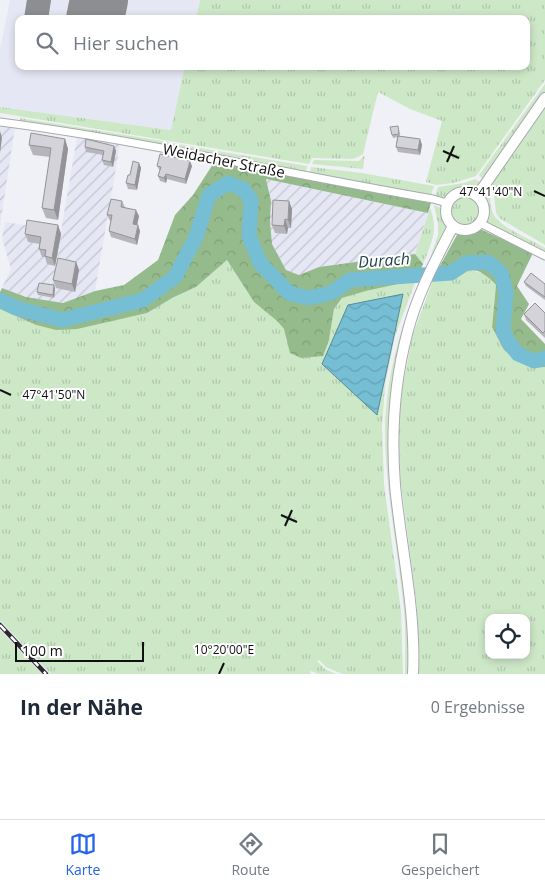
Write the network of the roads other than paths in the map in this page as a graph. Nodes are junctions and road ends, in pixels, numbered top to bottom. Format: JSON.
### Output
{"nodes":[{"id":1,"x":545,"y":98,"type":"edge"},
{"id":2,"x":0,"y":122,"type":"edge"},
{"id":3,"x":476,"y":196,"type":"junction"},
{"id":4,"x":447,"y":203,"type":"junction"},
{"id":5,"x":480,"y":223,"type":"junction"},
{"id":6,"x":453,"y":226,"type":"junction"},
{"id":7,"x":545,"y":256,"type":"edge"},
{"id":8,"x":413,"y":674,"type":"edge"}],
"edges":[{"from":1,"to":3,"type":"street"},
{"from":2,"to":4,"type":"street","name":"Weidacher Straße"},
{"from":3,"to":4,"type":"street"},
{"from":3,"to":5,"type":"street"},
{"from":4,"to":6,"type":"street"},
{"from":5,"to":6,"type":"street"},
{"from":5,"to":7,"type":"street"},
{"from":6,"to":8,"type":"street"}]}
